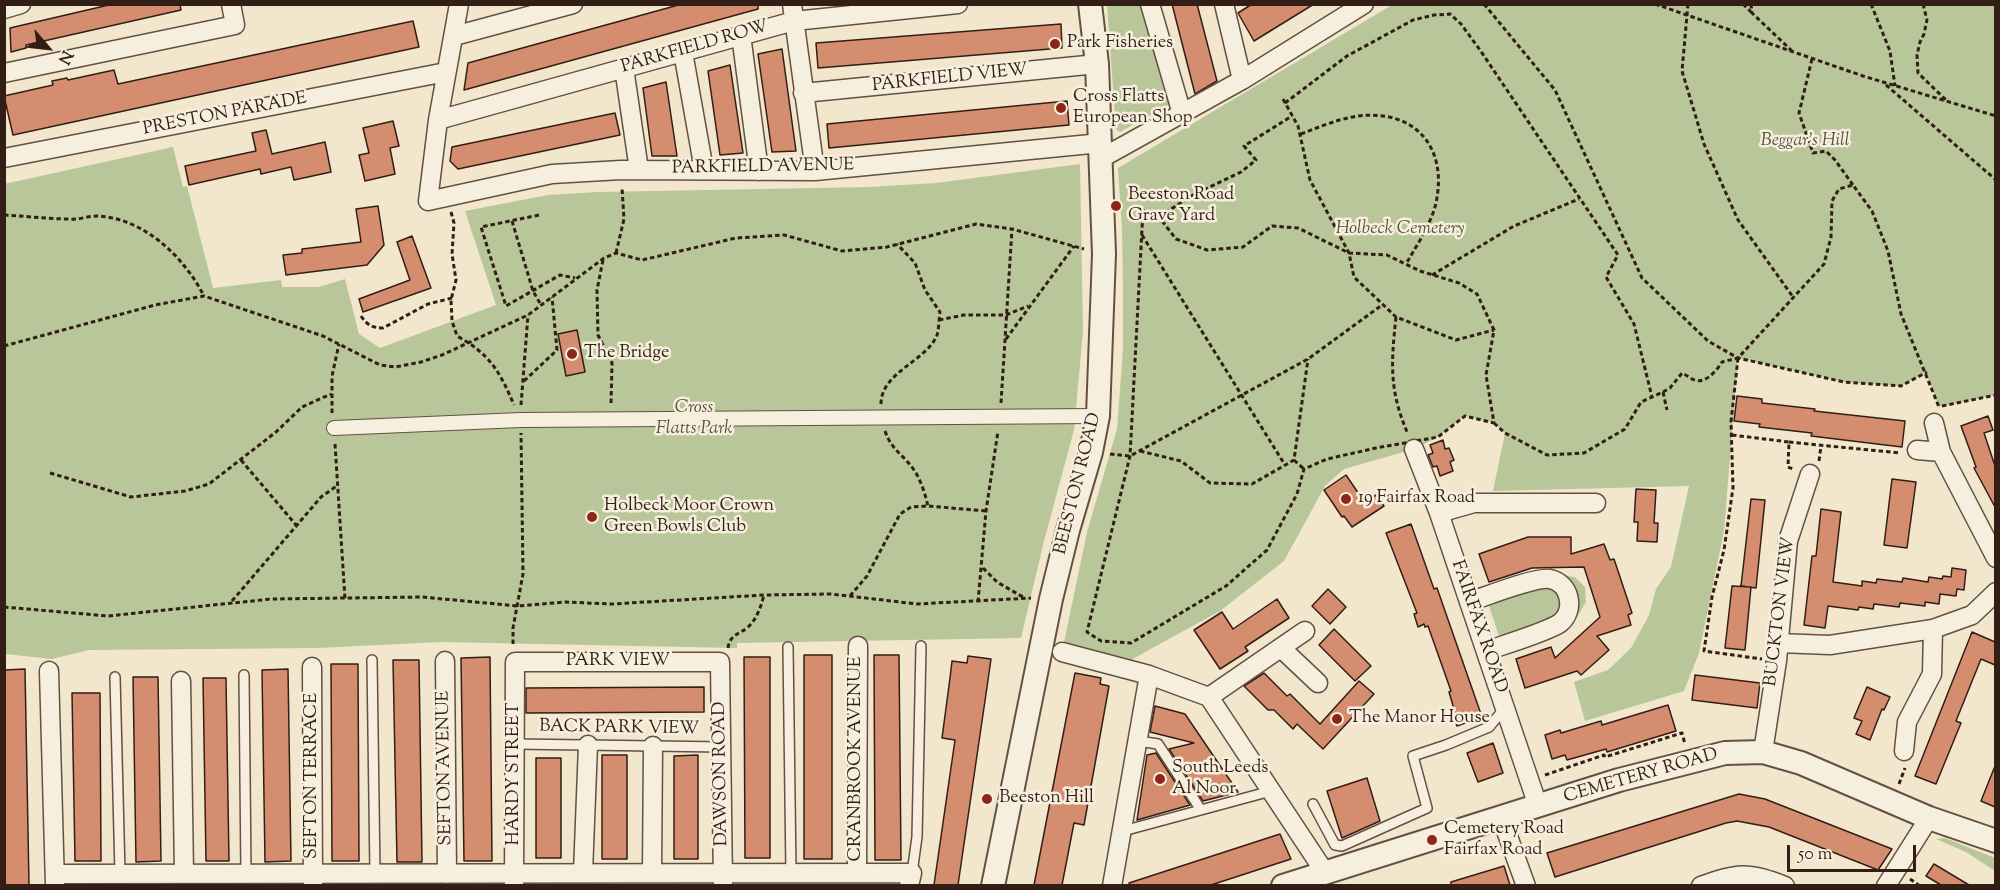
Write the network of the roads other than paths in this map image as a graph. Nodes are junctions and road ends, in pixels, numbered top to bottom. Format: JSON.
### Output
{"nodes":[{"id":1,"x":21,"y":4,"type":"edge"},
{"id":2,"x":231,"y":4,"type":"edge"},
{"id":3,"x":459,"y":4,"type":"edge"},
{"id":4,"x":573,"y":4,"type":"edge"},
{"id":5,"x":958,"y":4,"type":"edge"},
{"id":6,"x":1090,"y":4,"type":"edge"},
{"id":7,"x":1150,"y":4,"type":"edge"},
{"id":8,"x":1224,"y":4,"type":"edge"},
{"id":9,"x":1364,"y":4,"type":"edge"},
{"id":10,"x":4,"y":9,"type":"edge"},
{"id":11,"x":793,"y":13,"type":"edge"},
{"id":12,"x":741,"y":35,"type":"junction"},
{"id":13,"x":454,"y":36,"type":"junction"},
{"id":14,"x":683,"y":52,"type":"junction"},
{"id":15,"x":1097,"y":64,"type":"junction"},
{"id":16,"x":624,"y":68,"type":"junction"},
{"id":17,"x":446,"y":72,"type":"junction"},
{"id":18,"x":4,"y":73,"type":"edge"},
{"id":19,"x":1242,"y":80,"type":"junction"},
{"id":20,"x":803,"y":93,"type":"junction"},
{"id":21,"x":1182,"y":114,"type":"junction"},
{"id":22,"x":438,"y":120,"type":"junction"},
{"id":23,"x":1100,"y":151,"type":"junction"},
{"id":24,"x":4,"y":159,"type":"edge"},
{"id":25,"x":630,"y":170,"type":"junction"},
{"id":26,"x":704,"y":170,"type":"junction"},
{"id":27,"x":759,"y":171,"type":"junction"},
{"id":28,"x":815,"y":171,"type":"junction"},
{"id":29,"x":1937,"y":415,"type":"road end"},
{"id":30,"x":1098,"y":416,"type":"junction"},
{"id":31,"x":334,"y":428,"type":"road end"},
{"id":32,"x":1413,"y":445,"type":"road end"},
{"id":33,"x":1917,"y":450,"type":"road end"},
{"id":34,"x":1941,"y":452,"type":"junction"},
{"id":35,"x":1810,"y":474,"type":"road end"},
{"id":36,"x":1596,"y":503,"type":"dead end"},
{"id":37,"x":1439,"y":513,"type":"junction"},
{"id":38,"x":1995,"y":558,"type":"edge"},
{"id":39,"x":1995,"y":592,"type":"edge"},
{"id":40,"x":1469,"y":602,"type":"junction"},
{"id":41,"x":1933,"y":629,"type":"junction"},
{"id":42,"x":1305,"y":631,"type":"dead end"},
{"id":43,"x":1778,"y":643,"type":"junction"},
{"id":44,"x":858,"y":646,"type":"dead end"},
{"id":45,"x":921,"y":646,"type":"dead end"},
{"id":46,"x":788,"y":647,"type":"dead end"},
{"id":47,"x":1281,"y":648,"type":"junction"},
{"id":48,"x":1486,"y":651,"type":"junction"},
{"id":49,"x":1062,"y":652,"type":"dead end"},
{"id":50,"x":372,"y":660,"type":"dead end"},
{"id":51,"x":445,"y":661,"type":"dead end"},
{"id":52,"x":515,"y":662,"type":"joint"},
{"id":53,"x":720,"y":662,"type":"joint"},
{"id":54,"x":312,"y":667,"type":"dead end"},
{"id":55,"x":49,"y":671,"type":"dead end"},
{"id":56,"x":244,"y":675,"type":"dead end"},
{"id":57,"x":1149,"y":675,"type":"junction"},
{"id":58,"x":115,"y":676,"type":"dead end"},
{"id":59,"x":181,"y":681,"type":"dead end"},
{"id":60,"x":1318,"y":683,"type":"dead end"},
{"id":61,"x":1209,"y":697,"type":"junction"},
{"id":62,"x":1505,"y":708,"type":"junction"},
{"id":63,"x":1138,"y":741,"type":"junction"},
{"id":64,"x":514,"y":744,"type":"junction"},
{"id":65,"x":588,"y":745,"type":"junction"},
{"id":66,"x":653,"y":746,"type":"junction"},
{"id":67,"x":723,"y":747,"type":"junction"},
{"id":68,"x":1904,"y":751,"type":"road end"},
{"id":69,"x":1763,"y":752,"type":"junction"},
{"id":70,"x":1271,"y":791,"type":"junction"},
{"id":71,"x":1313,"y":804,"type":"dead end"},
{"id":72,"x":1538,"y":806,"type":"junction"},
{"id":73,"x":1202,"y":810,"type":"junction"},
{"id":74,"x":1501,"y":817,"type":"junction"},
{"id":75,"x":1929,"y":818,"type":"junction"},
{"id":76,"x":1123,"y":831,"type":"junction"},
{"id":77,"x":1995,"y":842,"type":"edge"},
{"id":78,"x":1324,"y":871,"type":"junction"},
{"id":79,"x":583,"y":873,"type":"junction"},
{"id":80,"x":652,"y":873,"type":"junction"},
{"id":81,"x":791,"y":873,"type":"junction"},
{"id":82,"x":857,"y":873,"type":"junction"},
{"id":83,"x":120,"y":874,"type":"junction"},
{"id":84,"x":184,"y":874,"type":"junction"},
{"id":85,"x":246,"y":874,"type":"junction"},
{"id":86,"x":375,"y":874,"type":"junction"},
{"id":87,"x":447,"y":874,"type":"junction"},
{"id":88,"x":723,"y":879,"type":"edge"},
{"id":89,"x":911,"y":879,"type":"edge"},
{"id":90,"x":55,"y":880,"type":"edge"},
{"id":91,"x":313,"y":880,"type":"edge"},
{"id":92,"x":514,"y":880,"type":"edge"},
{"id":93,"x":1762,"y":880,"type":"edge"},
{"id":94,"x":993,"y":885,"type":"edge"},
{"id":95,"x":1112,"y":885,"type":"edge"},
{"id":96,"x":1282,"y":885,"type":"edge"},
{"id":97,"x":1526,"y":885,"type":"edge"},
{"id":98,"x":1701,"y":885,"type":"edge"},
{"id":99,"x":1785,"y":885,"type":"edge"},
{"id":100,"x":1886,"y":885,"type":"edge"}],
"edges":[{"from":1,"to":10,"type":"street"},
{"from":2,"to":18,"type":"street"},
{"from":3,"to":13,"type":"street"},
{"from":4,"to":13,"type":"street"},
{"from":5,"to":11,"type":"street","name":"PARKFIELD ROW"},
{"from":6,"to":15,"type":"street","name":"BEESTON ROAD"},
{"from":7,"to":21,"type":"street"},
{"from":8,"to":19,"type":"street"},
{"from":9,"to":19,"type":"street"},
{"from":11,"to":12,"type":"street","name":"PARKFIELD ROW"},
{"from":11,"to":20,"type":"street"},
{"from":12,"to":14,"type":"street","name":"PARKFIELD ROW"},
{"from":12,"to":27,"type":"street"},
{"from":13,"to":17,"type":"street"},
{"from":14,"to":16,"type":"street","name":"PARKFIELD ROW"},
{"from":14,"to":26,"type":"street"},
{"from":15,"to":20,"type":"street","name":"PARKFIELD VIEW"},
{"from":15,"to":23,"type":"street","name":"BEESTON ROAD"},
{"from":16,"to":22,"type":"street","name":"PARKFIELD ROW"},
{"from":16,"to":25,"type":"street"},
{"from":17,"to":22,"type":"street"},
{"from":17,"to":24,"type":"street","name":"PRESTON PARADE"},
{"from":19,"to":21,"type":"street"},
{"from":20,"to":28,"type":"street"},
{"from":21,"to":23,"type":"street"},
{"from":22,"to":25,"type":"street","name":"PARKFIELD AVENUE"},
{"from":23,"to":28,"type":"street","name":"PARKFIELD AVENUE"},
{"from":23,"to":30,"type":"street","name":"BEESTON ROAD"},
{"from":25,"to":26,"type":"street","name":"PARKFIELD AVENUE"},
{"from":26,"to":27,"type":"street","name":"PARKFIELD AVENUE"},
{"from":27,"to":28,"type":"street","name":"PARKFIELD AVENUE"},
{"from":29,"to":34,"type":"street"},
{"from":30,"to":31,"type":"street"},
{"from":30,"to":94,"type":"street","name":"BEESTON ROAD"},
{"from":32,"to":37,"type":"street","name":"FAIRFAX ROAD"},
{"from":33,"to":34,"type":"street"},
{"from":34,"to":38,"type":"street"},
{"from":35,"to":43,"type":"street","name":"BUCKTON VIEW"},
{"from":36,"to":37,"type":"street"},
{"from":37,"to":40,"type":"street","name":"FAIRFAX ROAD"},
{"from":39,"to":41,"type":"street"},
{"from":40,"to":48,"type":"street","name":"FAIRFAX ROAD"},
{"from":40,"to":48,"type":"street"},
{"from":41,"to":43,"type":"street"},
{"from":41,"to":68,"type":"street"},
{"from":42,"to":47,"type":"street"},
{"from":43,"to":69,"type":"street","name":"BUCKTON VIEW"},
{"from":44,"to":82,"type":"street","name":"CRANBROOK AVENUE"},
{"from":45,"to":89,"type":"lane"},
{"from":46,"to":81,"type":"lane"},
{"from":47,"to":60,"type":"street"},
{"from":47,"to":61,"type":"street"},
{"from":48,"to":62,"type":"street","name":"FAIRFAX ROAD"},
{"from":49,"to":57,"type":"street"},
{"from":50,"to":86,"type":"lane"},
{"from":51,"to":87,"type":"street","name":"SEFTON AVENUE"},
{"from":52,"to":53,"type":"street","name":"PARK VIEW"},
{"from":52,"to":64,"type":"street","name":"HARDY STREET"},
{"from":53,"to":67,"type":"street","name":"DAWSON ROAD"},
{"from":54,"to":91,"type":"street","name":"SEFTON TERRACE"},
{"from":55,"to":90,"type":"street"},
{"from":56,"to":85,"type":"lane"},
{"from":57,"to":61,"type":"street"},
{"from":57,"to":63,"type":"street"},
{"from":58,"to":83,"type":"lane"},
{"from":59,"to":84,"type":"street"},
{"from":61,"to":70,"type":"street"},
{"from":62,"to":71,"type":"lane"},
{"from":62,"to":72,"type":"street","name":"FAIRFAX ROAD"},
{"from":63,"to":73,"type":"lane"},
{"from":63,"to":76,"type":"street"},
{"from":64,"to":65,"type":"lane","name":"BACK PARK VIEW"},
{"from":64,"to":92,"type":"street","name":"HARDY STREET"},
{"from":65,"to":66,"type":"lane","name":"BACK PARK VIEW"},
{"from":65,"to":79,"type":"street"},
{"from":66,"to":67,"type":"lane","name":"BACK PARK VIEW"},
{"from":66,"to":80,"type":"street"},
{"from":67,"to":88,"type":"street","name":"DAWSON ROAD"},
{"from":69,"to":72,"type":"street","name":"CEMETERY ROAD"},
{"from":69,"to":75,"type":"street","name":"CEMETERY ROAD"},
{"from":70,"to":73,"type":"lane"},
{"from":70,"to":78,"type":"street"},
{"from":72,"to":74,"type":"street","name":"CEMETERY ROAD"},
{"from":73,"to":76,"type":"lane"},
{"from":74,"to":78,"type":"street","name":"CEMETERY ROAD"},
{"from":74,"to":97,"type":"street"},
{"from":75,"to":77,"type":"street","name":"CEMETERY ROAD"},
{"from":75,"to":100,"type":"street"},
{"from":76,"to":95,"type":"street"},
{"from":78,"to":96,"type":"street","name":"CEMETERY ROAD"},
{"from":79,"to":80,"type":"street"},
{"from":79,"to":92,"type":"street"},
{"from":80,"to":88,"type":"street"},
{"from":81,"to":82,"type":"street"},
{"from":81,"to":88,"type":"street"},
{"from":82,"to":89,"type":"street"},
{"from":83,"to":84,"type":"street"},
{"from":83,"to":90,"type":"street"},
{"from":84,"to":85,"type":"street"},
{"from":85,"to":91,"type":"street"},
{"from":86,"to":87,"type":"street"},
{"from":86,"to":91,"type":"street"},
{"from":87,"to":92,"type":"street"},
{"from":93,"to":98,"type":"street"},
{"from":93,"to":99,"type":"street"}]}
